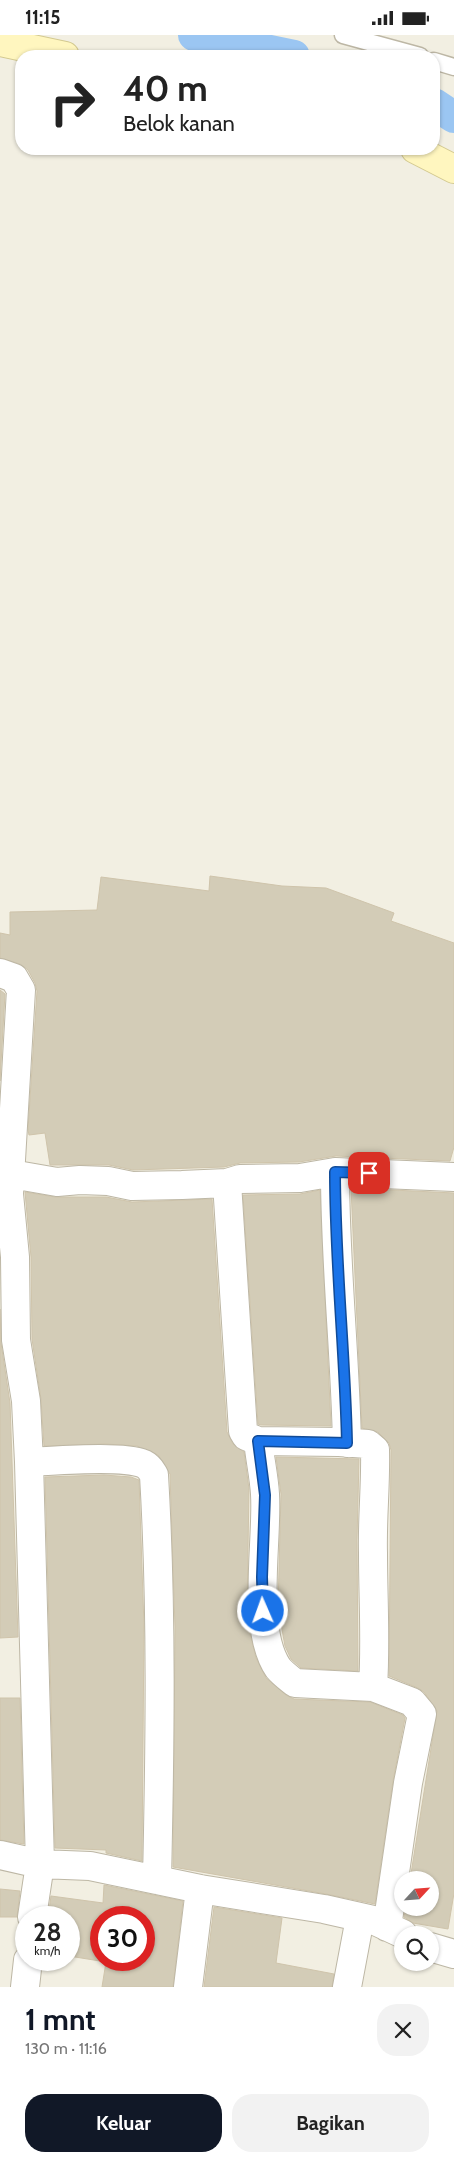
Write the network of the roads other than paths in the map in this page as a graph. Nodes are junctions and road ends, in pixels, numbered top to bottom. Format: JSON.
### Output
{"nodes":[{"id":1,"x":343,"y":35,"type":"edge"},
{"id":2,"x":0,"y":42,"type":"edge"},
{"id":3,"x":37,"y":50,"type":"edge"},
{"id":4,"x":398,"y":50,"type":"edge"},
{"id":5,"x":440,"y":63,"type":"edge"},
{"id":6,"x":454,"y":67,"type":"edge"},
{"id":7,"x":427,"y":155,"type":"edge"},
{"id":8,"x":454,"y":169,"type":"edge"},
{"id":9,"x":0,"y":973,"type":"edge"},
{"id":10,"x":335,"y":1172,"type":"junction"},
{"id":11,"x":11,"y":1174,"type":"junction"},
{"id":12,"x":454,"y":1177,"type":"edge"},
{"id":13,"x":227,"y":1183,"type":"junction"},
{"id":14,"x":258,"y":1441,"type":"junction"},
{"id":15,"x":347,"y":1443,"type":"junction"},
{"id":16,"x":29,"y":1461,"type":"junction"},
{"id":17,"x":372,"y":1687,"type":"junction"},
{"id":18,"x":0,"y":1855,"type":"edge"},
{"id":19,"x":40,"y":1865,"type":"junction"},
{"id":20,"x":156,"y":1880,"type":"junction"},
{"id":21,"x":200,"y":1889,"type":"junction"},
{"id":22,"x":34,"y":1906,"type":"edge"},
{"id":23,"x":360,"y":1917,"type":"junction"},
{"id":24,"x":396,"y":1926,"type":"edge"},
{"id":25,"x":394,"y":1930,"type":"edge"},
{"id":26,"x":439,"y":1950,"type":"edge"},
{"id":27,"x":454,"y":1954,"type":"edge"},
{"id":28,"x":27,"y":1971,"type":"edge"},
{"id":29,"x":25,"y":1987,"type":"edge"},
{"id":30,"x":188,"y":1987,"type":"edge"},
{"id":31,"x":347,"y":1987,"type":"edge"}],
"edges":[{"from":1,"to":4,"type":"lane"},
{"from":2,"to":3,"type":"main road"},
{"from":5,"to":6,"type":"lane"},
{"from":7,"to":8,"type":"main road"},
{"from":9,"to":11,"type":"street"},
{"from":10,"to":12,"type":"street"},
{"from":10,"to":13,"type":"street"},
{"from":10,"to":15,"type":"street"},
{"from":11,"to":13,"type":"street"},
{"from":11,"to":16,"type":"street"},
{"from":13,"to":14,"type":"street"},
{"from":14,"to":15,"type":"street"},
{"from":14,"to":17,"type":"street"},
{"from":15,"to":17,"type":"street"},
{"from":16,"to":19,"type":"street"},
{"from":16,"to":20,"type":"street"},
{"from":17,"to":24,"type":"street"},
{"from":18,"to":19,"type":"street"},
{"from":19,"to":20,"type":"street"},
{"from":19,"to":22,"type":"street"},
{"from":20,"to":21,"type":"street"},
{"from":21,"to":23,"type":"street"},
{"from":21,"to":30,"type":"street"},
{"from":23,"to":25,"type":"street"},
{"from":23,"to":31,"type":"street"},
{"from":26,"to":27,"type":"street"},
{"from":28,"to":29,"type":"street"}]}
